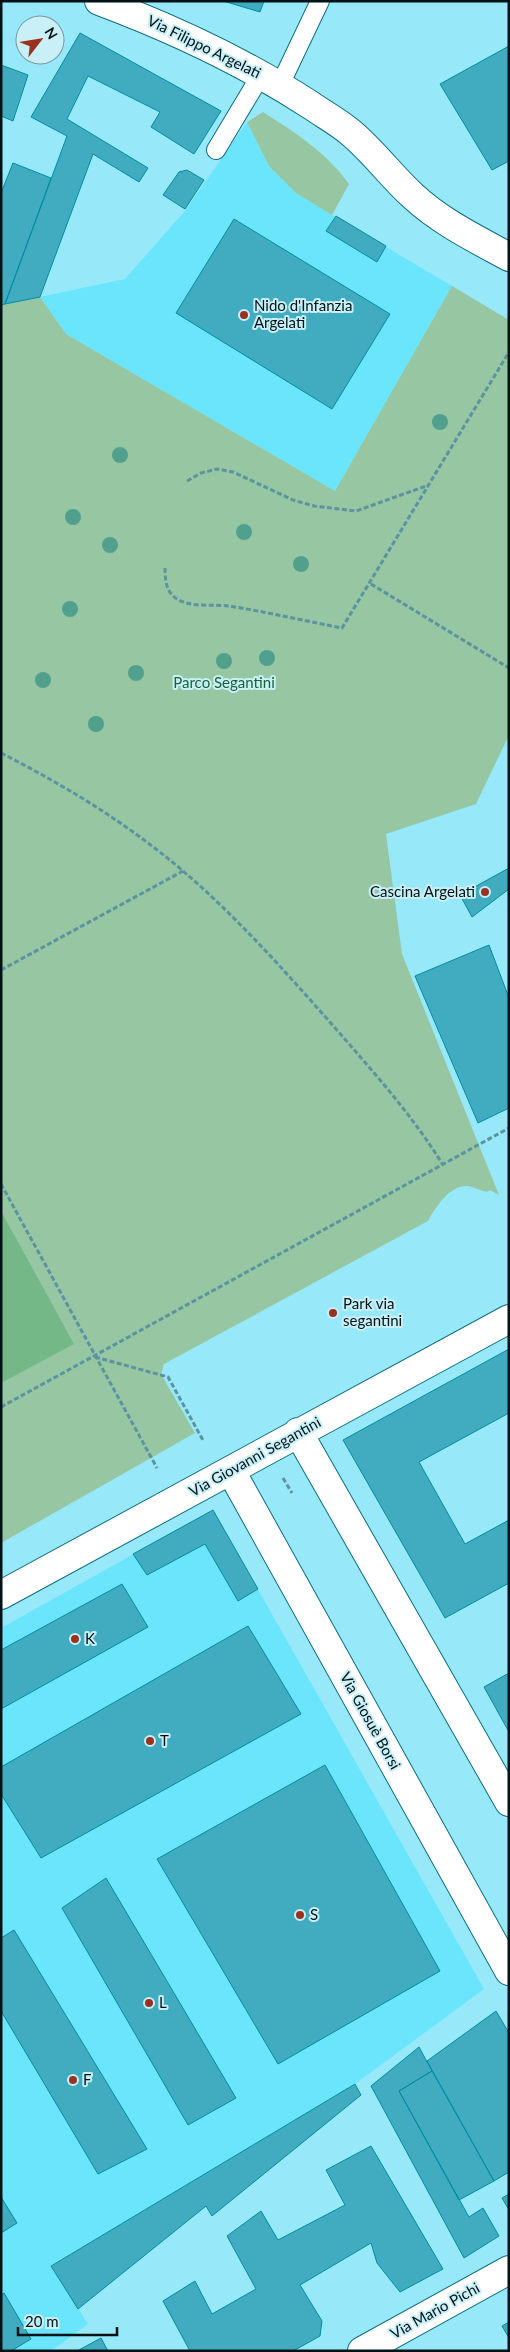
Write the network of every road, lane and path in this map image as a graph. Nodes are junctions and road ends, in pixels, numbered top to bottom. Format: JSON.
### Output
{"nodes":[{"id":1,"x":99,"y":1,"type":"edge"},
{"id":2,"x":320,"y":1,"type":"edge"},
{"id":3,"x":270,"y":80,"type":"junction"},
{"id":4,"x":216,"y":150,"type":"dead end"},
{"id":5,"x":509,"y":257,"type":"edge"},
{"id":6,"x":509,"y":352,"type":"edge"},
{"id":7,"x":188,"y":481,"type":"dead end"},
{"id":8,"x":430,"y":485,"type":"junction"},
{"id":9,"x":165,"y":568,"type":"dead end"},
{"id":10,"x":371,"y":584,"type":"junction"},
{"id":11,"x":509,"y":668,"type":"edge"},
{"id":12,"x":1,"y":753,"type":"edge"},
{"id":13,"x":183,"y":871,"type":"junction"},
{"id":14,"x":1,"y":970,"type":"edge"},
{"id":15,"x":509,"y":1128,"type":"edge"},
{"id":16,"x":443,"y":1165,"type":"junction"},
{"id":17,"x":1,"y":1184,"type":"edge"},
{"id":18,"x":509,"y":1319,"type":"edge"},
{"id":19,"x":95,"y":1356,"type":"junction"},
{"id":20,"x":1,"y":1407,"type":"edge"},
{"id":21,"x":298,"y":1432,"type":"junction"},
{"id":22,"x":204,"y":1442,"type":"dead end"},
{"id":23,"x":157,"y":1468,"type":"dead end"},
{"id":24,"x":231,"y":1471,"type":"junction"},
{"id":25,"x":284,"y":1478,"type":"dead end"},
{"id":26,"x":292,"y":1493,"type":"dead end"},
{"id":27,"x":1,"y":1595,"type":"edge"},
{"id":28,"x":509,"y":1802,"type":"edge"},
{"id":29,"x":509,"y":1972,"type":"edge"},
{"id":30,"x":509,"y":2270,"type":"edge"},
{"id":31,"x":362,"y":2351,"type":"edge"}],
"edges":[{"from":1,"to":3,"type":"street","name":"Via Filippo Argelati"},
{"from":2,"to":3,"type":"lane"},
{"from":3,"to":4,"type":"lane"},
{"from":3,"to":5,"type":"street","name":"Via Filippo Argelati"},
{"from":6,"to":8,"type":"path"},
{"from":7,"to":8,"type":"path"},
{"from":8,"to":10,"type":"path"},
{"from":9,"to":10,"type":"path"},
{"from":10,"to":11,"type":"path"},
{"from":12,"to":13,"type":"path"},
{"from":13,"to":14,"type":"path"},
{"from":13,"to":16,"type":"path"},
{"from":15,"to":16,"type":"path"},
{"from":16,"to":19,"type":"path"},
{"from":17,"to":19,"type":"path"},
{"from":18,"to":21,"type":"street","name":"Via Giovanni Segantini"},
{"from":19,"to":20,"type":"path"},
{"from":19,"to":22,"type":"path"},
{"from":19,"to":23,"type":"path"},
{"from":21,"to":24,"type":"street","name":"Via Giovanni Segantini"},
{"from":21,"to":28,"type":"street"},
{"from":24,"to":27,"type":"street","name":"Via Giovanni Segantini"},
{"from":24,"to":29,"type":"street","name":"Via Giosuè Borsi"},
{"from":25,"to":26,"type":"path"},
{"from":30,"to":31,"type":"street","name":"Via Mario Pichi"}]}
